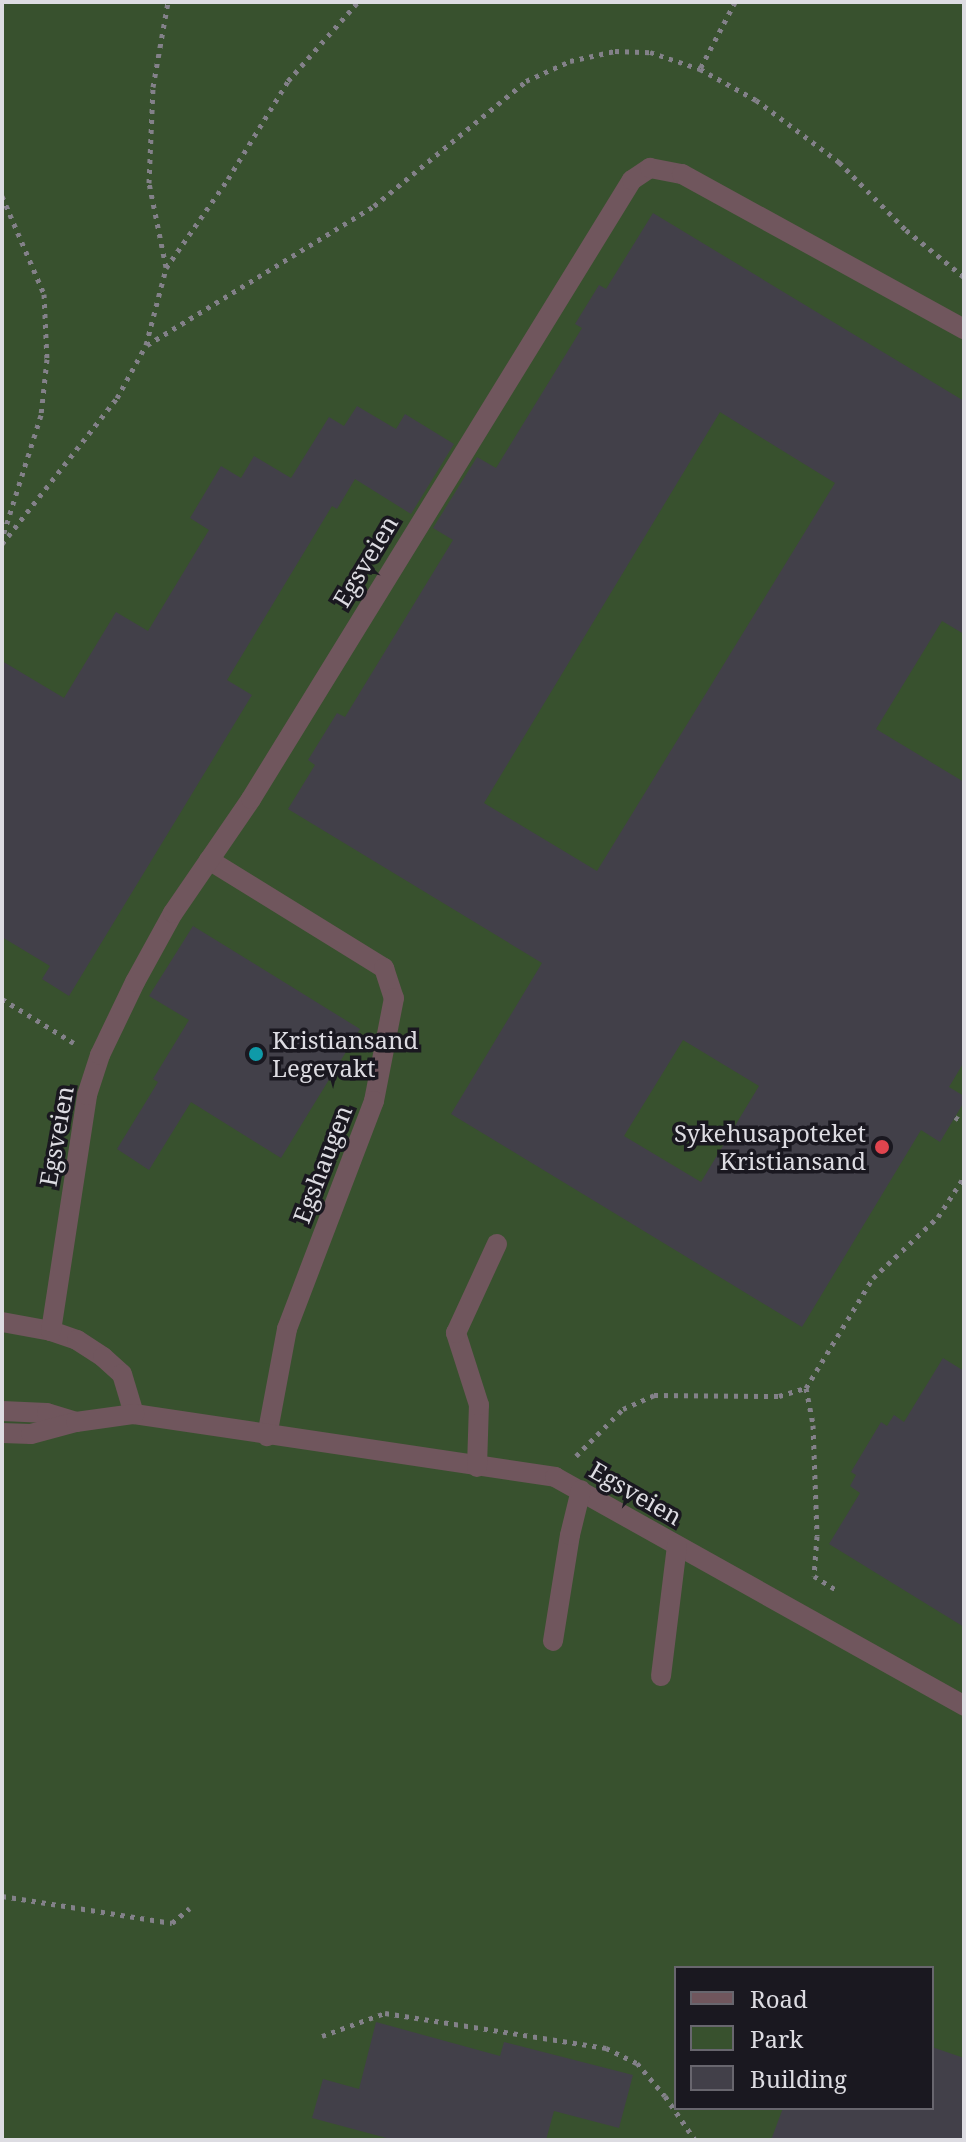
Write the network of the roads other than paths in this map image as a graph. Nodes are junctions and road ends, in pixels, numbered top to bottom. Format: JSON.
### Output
{"nodes":[{"id":1,"x":964,"y":329,"type":"edge"},
{"id":2,"x":209,"y":860,"type":"junction"},
{"id":3,"x":497,"y":1244,"type":"dead end"},
{"id":4,"x":2,"y":1322,"type":"edge"},
{"id":5,"x":51,"y":1331,"type":"junction"},
{"id":6,"x":2,"y":1411,"type":"edge"},
{"id":7,"x":134,"y":1414,"type":"junction"},
{"id":8,"x":76,"y":1422,"type":"junction"},
{"id":9,"x":2,"y":1433,"type":"edge"},
{"id":10,"x":267,"y":1436,"type":"junction"},
{"id":11,"x":477,"y":1467,"type":"junction"},
{"id":12,"x":581,"y":1490,"type":"junction"},
{"id":13,"x":677,"y":1546,"type":"junction"},
{"id":14,"x":553,"y":1641,"type":"dead end"},
{"id":15,"x":661,"y":1676,"type":"dead end"},
{"id":16,"x":964,"y":1706,"type":"edge"}],
"edges":[{"from":1,"to":2,"type":"lane","name":"Egsveien"},
{"from":2,"to":5,"type":"lane","name":"Egsveien"},
{"from":2,"to":10,"type":"lane","name":"Egshaugen"},
{"from":3,"to":11,"type":"lane"},
{"from":4,"to":5,"type":"lane"},
{"from":5,"to":7,"type":"lane"},
{"from":6,"to":8,"type":"lane"},
{"from":7,"to":8,"type":"lane","name":"Egsveien"},
{"from":7,"to":10,"type":"lane","name":"Egsveien"},
{"from":8,"to":9,"type":"lane"},
{"from":10,"to":11,"type":"lane","name":"Egsveien"},
{"from":11,"to":12,"type":"lane","name":"Egsveien"},
{"from":12,"to":13,"type":"lane","name":"Egsveien"},
{"from":12,"to":14,"type":"lane"},
{"from":13,"to":15,"type":"lane"},
{"from":13,"to":16,"type":"lane","name":"Egsveien"}]}
